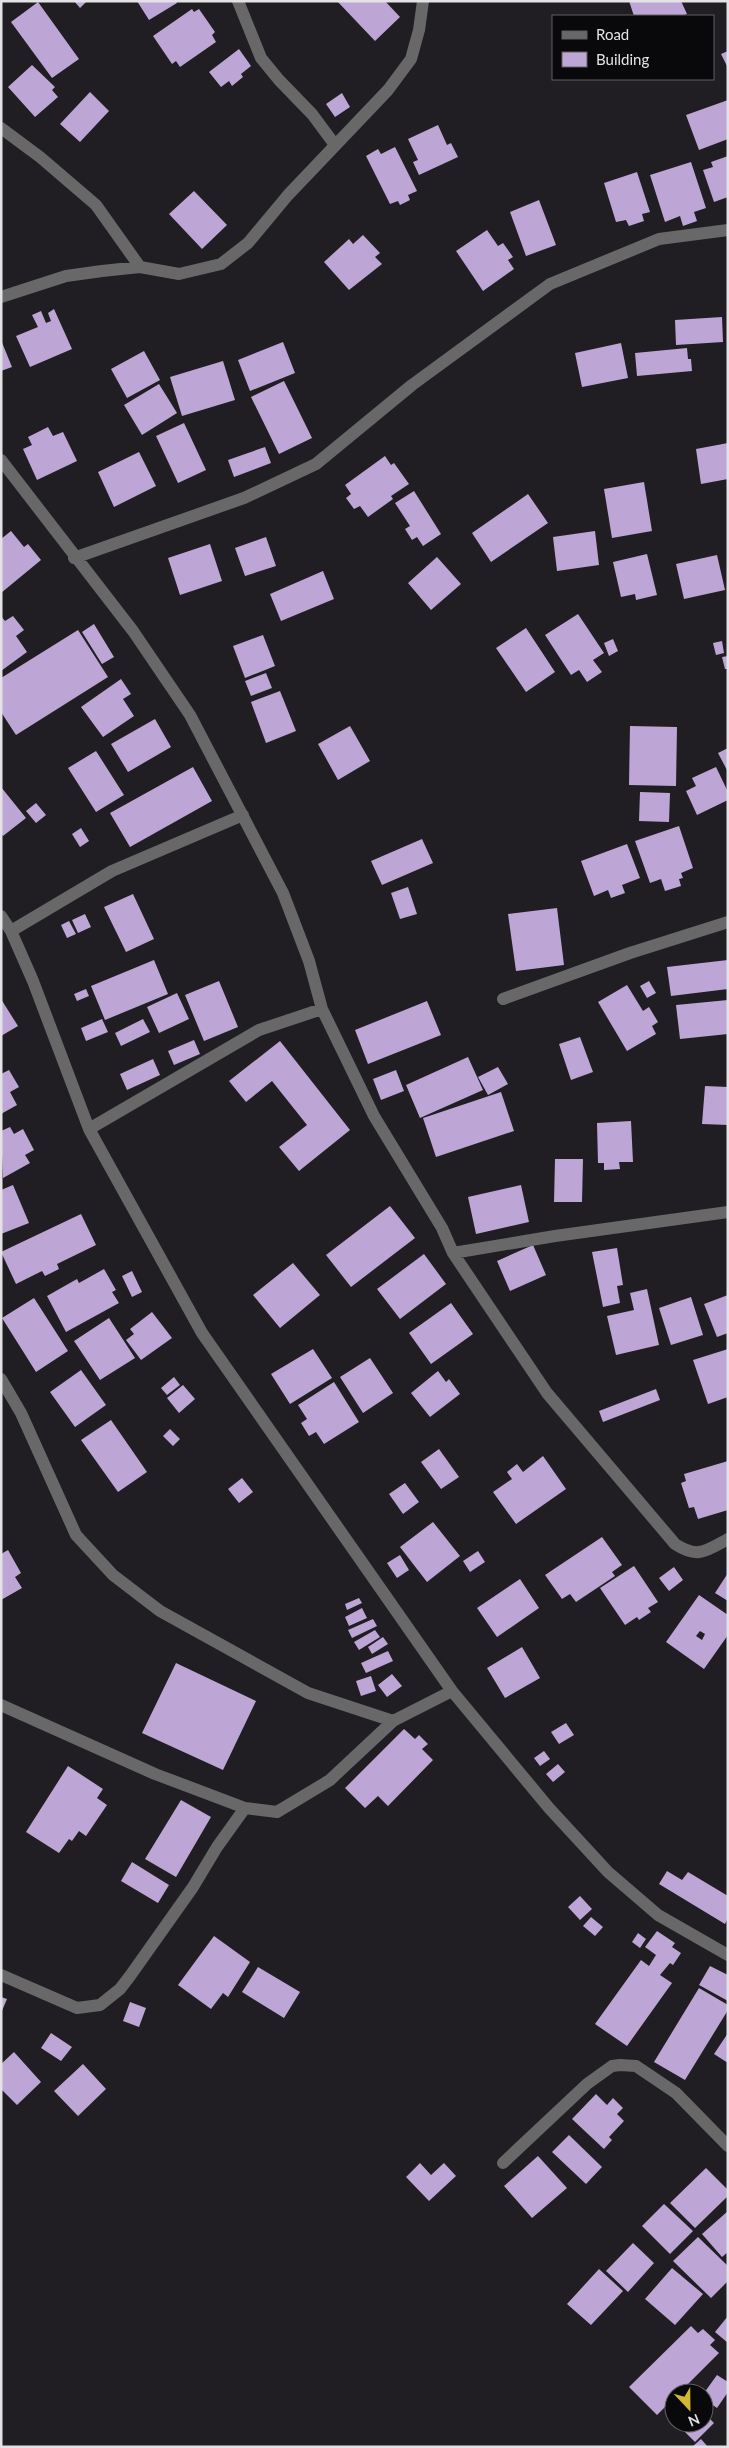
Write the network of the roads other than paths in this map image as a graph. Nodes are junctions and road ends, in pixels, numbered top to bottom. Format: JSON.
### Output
{"nodes":[{"id":1,"x":238,"y":1,"type":"edge"},
{"id":2,"x":423,"y":1,"type":"edge"},
{"id":3,"x":1,"y":128,"type":"edge"},
{"id":4,"x":335,"y":145,"type":"junction"},
{"id":5,"x":728,"y":230,"type":"edge"},
{"id":6,"x":140,"y":267,"type":"junction"},
{"id":7,"x":1,"y":297,"type":"edge"},
{"id":8,"x":1,"y":460,"type":"edge"},
{"id":9,"x":74,"y":558,"type":"junction"},
{"id":10,"x":243,"y":815,"type":"junction"},
{"id":11,"x":1,"y":916,"type":"edge"},
{"id":12,"x":728,"y":922,"type":"edge"},
{"id":13,"x":11,"y":931,"type":"junction"},
{"id":14,"x":503,"y":999,"type":"dead end"},
{"id":15,"x":322,"y":1009,"type":"junction"},
{"id":16,"x":89,"y":1129,"type":"junction"},
{"id":17,"x":728,"y":1212,"type":"edge"},
{"id":18,"x":453,"y":1253,"type":"junction"},
{"id":19,"x":1,"y":1379,"type":"edge"},
{"id":20,"x":728,"y":1539,"type":"edge"},
{"id":21,"x":452,"y":1691,"type":"junction"},
{"id":22,"x":1,"y":1705,"type":"edge"},
{"id":23,"x":393,"y":1721,"type":"junction"},
{"id":24,"x":245,"y":1808,"type":"junction"},
{"id":25,"x":728,"y":1955,"type":"edge"},
{"id":26,"x":1,"y":1975,"type":"edge"},
{"id":27,"x":728,"y":2146,"type":"edge"},
{"id":28,"x":503,"y":2163,"type":"dead end"}],
"edges":[{"from":1,"to":4,"type":"street"},
{"from":2,"to":4,"type":"street"},
{"from":3,"to":6,"type":"street"},
{"from":4,"to":6,"type":"street"},
{"from":5,"to":9,"type":"street"},
{"from":6,"to":7,"type":"street"},
{"from":8,"to":9,"type":"street"},
{"from":9,"to":10,"type":"street"},
{"from":10,"to":13,"type":"street"},
{"from":10,"to":15,"type":"street"},
{"from":11,"to":13,"type":"street"},
{"from":12,"to":14,"type":"street"},
{"from":13,"to":16,"type":"street"},
{"from":15,"to":16,"type":"street"},
{"from":15,"to":18,"type":"street"},
{"from":16,"to":21,"type":"street"},
{"from":17,"to":18,"type":"street"},
{"from":18,"to":20,"type":"street"},
{"from":19,"to":23,"type":"street"},
{"from":21,"to":23,"type":"street"},
{"from":21,"to":25,"type":"street"},
{"from":22,"to":24,"type":"street"},
{"from":23,"to":24,"type":"street"},
{"from":24,"to":26,"type":"street"},
{"from":27,"to":28,"type":"street"}]}
